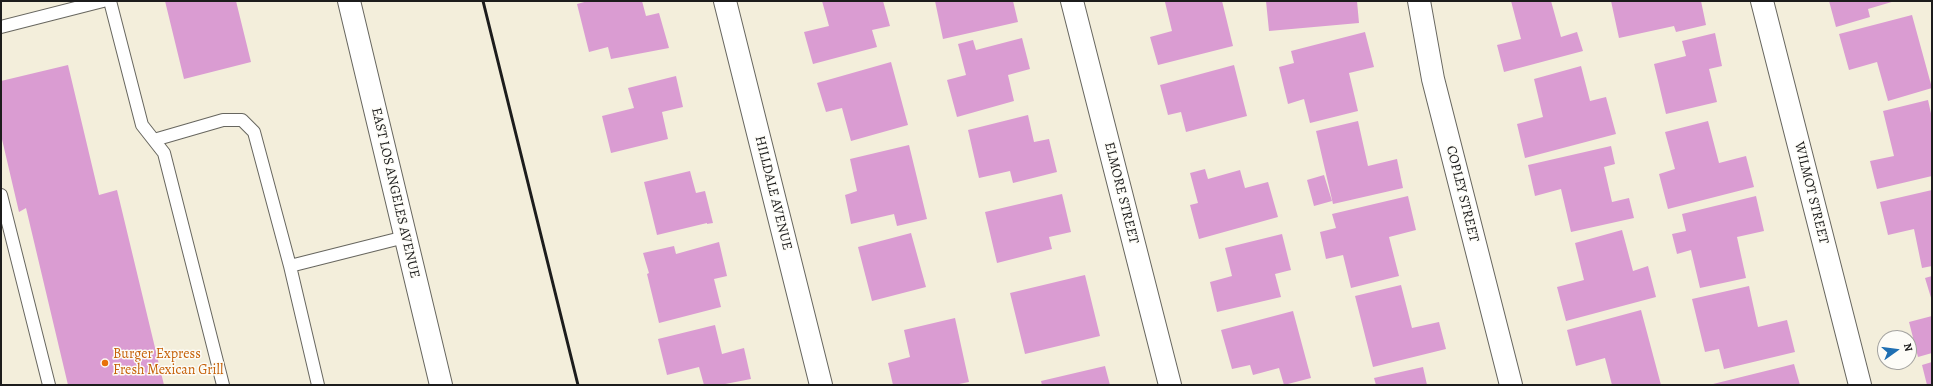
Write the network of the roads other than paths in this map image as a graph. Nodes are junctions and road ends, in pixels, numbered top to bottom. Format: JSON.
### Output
{"nodes":[{"id":1,"x":103,"y":1,"type":"edge"},
{"id":2,"x":110,"y":1,"type":"edge"},
{"id":3,"x":350,"y":1,"type":"edge"},
{"id":4,"x":725,"y":1,"type":"edge"},
{"id":5,"x":1072,"y":1,"type":"edge"},
{"id":6,"x":1419,"y":1,"type":"edge"},
{"id":7,"x":1762,"y":1,"type":"edge"},
{"id":8,"x":1,"y":27,"type":"edge"},
{"id":9,"x":154,"y":140,"type":"junction"},
{"id":10,"x":1,"y":195,"type":"edge"},
{"id":11,"x":405,"y":237,"type":"junction"},
{"id":12,"x":290,"y":266,"type":"junction"},
{"id":13,"x":49,"y":385,"type":"edge"},
{"id":14,"x":223,"y":385,"type":"edge"},
{"id":15,"x":318,"y":385,"type":"edge"},
{"id":16,"x":441,"y":385,"type":"edge"},
{"id":17,"x":821,"y":385,"type":"edge"},
{"id":18,"x":1170,"y":385,"type":"edge"},
{"id":19,"x":1511,"y":385,"type":"edge"},
{"id":20,"x":1860,"y":385,"type":"edge"}],
"edges":[{"from":1,"to":8,"type":"lane"},
{"from":2,"to":9,"type":"lane"},
{"from":3,"to":11,"type":"street","name":"EAST LOS ANGELES AVENUE"},
{"from":4,"to":17,"type":"street","name":"HILLDALE AVENUE"},
{"from":5,"to":18,"type":"street","name":"ELMORE STREET"},
{"from":6,"to":19,"type":"street","name":"COPLEY STREET"},
{"from":7,"to":20,"type":"street","name":"WILMOT STREET"},
{"from":9,"to":12,"type":"lane"},
{"from":9,"to":14,"type":"lane"},
{"from":10,"to":13,"type":"lane"},
{"from":11,"to":12,"type":"lane"},
{"from":11,"to":16,"type":"street","name":"EAST LOS ANGELES AVENUE"},
{"from":12,"to":15,"type":"lane"}]}
